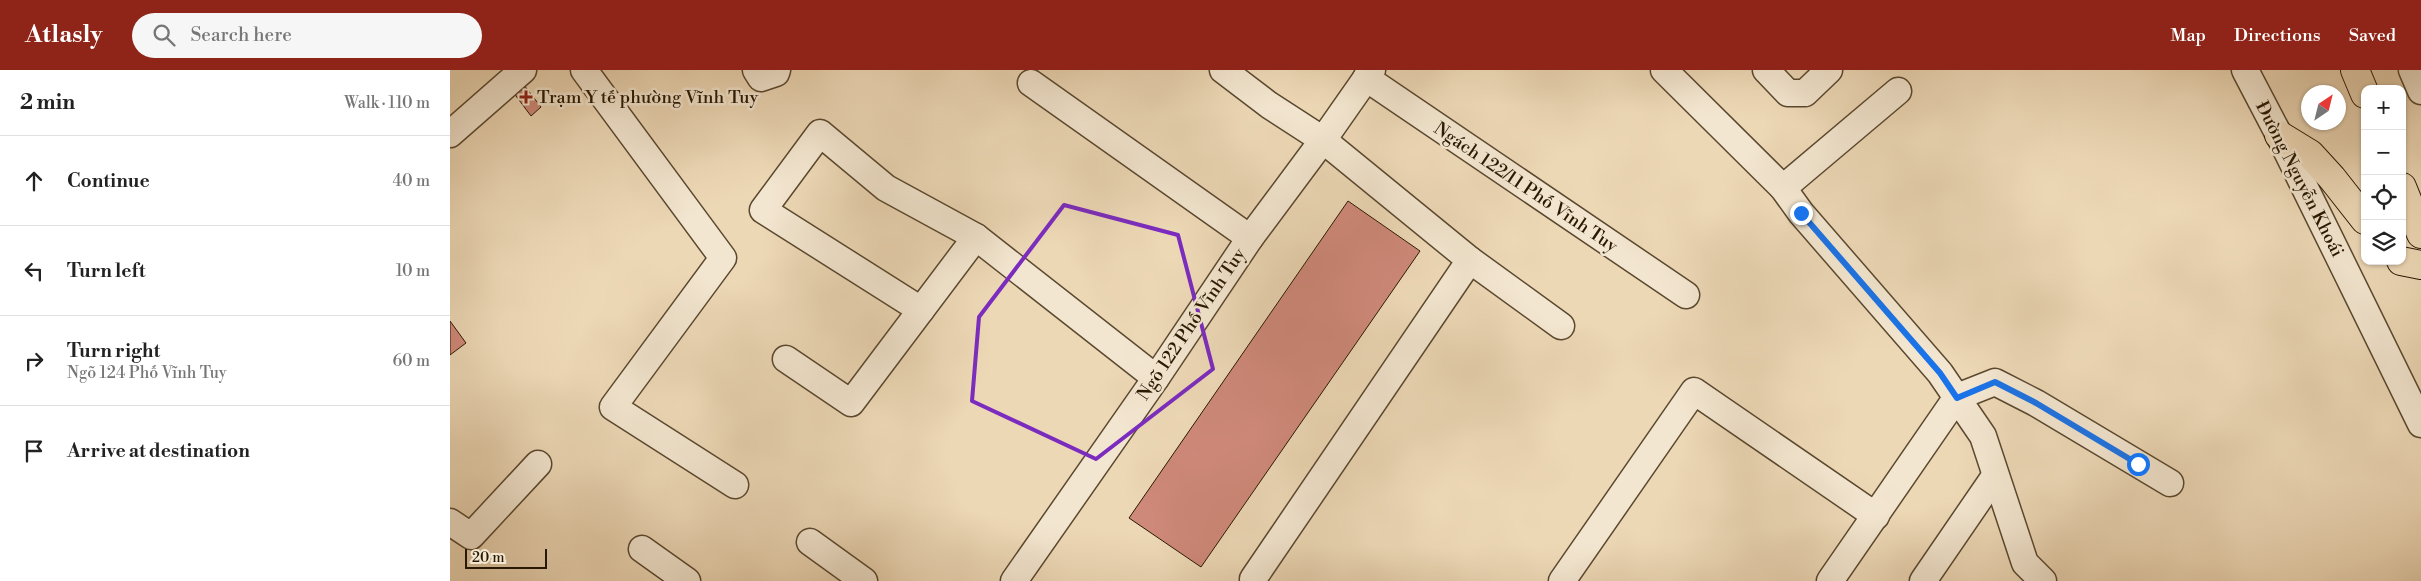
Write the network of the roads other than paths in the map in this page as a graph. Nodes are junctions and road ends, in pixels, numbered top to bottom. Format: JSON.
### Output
{"nodes":[{"id":1,"x":523,"y":70,"type":"edge"},
{"id":2,"x":584,"y":70,"type":"edge"},
{"id":3,"x":756,"y":70,"type":"edge"},
{"id":4,"x":777,"y":70,"type":"edge"},
{"id":5,"x":1223,"y":70,"type":"edge"},
{"id":6,"x":1664,"y":70,"type":"edge"},
{"id":7,"x":1766,"y":70,"type":"edge"},
{"id":8,"x":1829,"y":70,"type":"edge"},
{"id":9,"x":2245,"y":70,"type":"edge"},
{"id":10,"x":2355,"y":70,"type":"edge"},
{"id":11,"x":2412,"y":70,"type":"edge"},
{"id":12,"x":1369,"y":74,"type":"edge"},
{"id":13,"x":1031,"y":83,"type":"dead end"},
{"id":14,"x":2361,"y":85,"type":"edge"},
{"id":15,"x":1898,"y":90,"type":"dead end"},
{"id":16,"x":2421,"y":91,"type":"edge"},
{"id":17,"x":450,"y":134,"type":"edge"},
{"id":18,"x":2279,"y":135,"type":"junction"},
{"id":19,"x":1323,"y":140,"type":"junction"},
{"id":20,"x":1783,"y":188,"type":"junction"},
{"id":21,"x":2406,"y":197,"type":"edge"},
{"id":22,"x":2361,"y":215,"type":"edge"},
{"id":23,"x":2421,"y":234,"type":"edge"},
{"id":24,"x":976,"y":237,"type":"junction"},
{"id":25,"x":1250,"y":238,"type":"junction"},
{"id":26,"x":1470,"y":260,"type":"junction"},
{"id":27,"x":2406,"y":262,"type":"edge"},
{"id":28,"x":2421,"y":266,"type":"edge"},
{"id":29,"x":1686,"y":295,"type":"dead end"},
{"id":30,"x":921,"y":310,"type":"junction"},
{"id":31,"x":1561,"y":326,"type":"dead end"},
{"id":32,"x":786,"y":359,"type":"dead end"},
{"id":33,"x":1156,"y":378,"type":"junction"},
{"id":34,"x":1957,"y":398,"type":"junction"},
{"id":35,"x":2421,"y":424,"type":"edge"},
{"id":36,"x":538,"y":464,"type":"dead end"},
{"id":37,"x":1996,"y":476,"type":"junction"},
{"id":38,"x":2170,"y":482,"type":"dead end"},
{"id":39,"x":735,"y":485,"type":"dead end"},
{"id":40,"x":1876,"y":516,"type":"junction"},
{"id":41,"x":450,"y":522,"type":"edge"},
{"id":42,"x":810,"y":542,"type":"dead end"},
{"id":43,"x":642,"y":549,"type":"dead end"},
{"id":44,"x":1253,"y":579,"type":"dead end"},
{"id":45,"x":687,"y":581,"type":"edge"},
{"id":46,"x":864,"y":581,"type":"edge"},
{"id":47,"x":1014,"y":581,"type":"edge"},
{"id":48,"x":1562,"y":581,"type":"edge"},
{"id":49,"x":1830,"y":581,"type":"edge"},
{"id":50,"x":1923,"y":581,"type":"edge"},
{"id":51,"x":2042,"y":581,"type":"edge"}],
"edges":[{"from":1,"to":17,"type":"street"},
{"from":2,"to":39,"type":"street"},
{"from":3,"to":4,"type":"street"},
{"from":5,"to":19,"type":"street"},
{"from":6,"to":20,"type":"street"},
{"from":7,"to":8,"type":"street"},
{"from":9,"to":18,"type":"street","name":"Đường Nguyễn Khoái"},
{"from":10,"to":14,"type":"main road"},
{"from":11,"to":16,"type":"street"},
{"from":12,"to":19,"type":"street","name":"Ngõ 122 Phố Vĩnh Tuy"},
{"from":12,"to":29,"type":"street","name":"Ngách 122/11 Phố Vĩnh Tuy"},
{"from":13,"to":25,"type":"street"},
{"from":15,"to":20,"type":"street"},
{"from":18,"to":22,"type":"main road"},
{"from":18,"to":35,"type":"street","name":"Đường Nguyễn Khoái"},
{"from":19,"to":25,"type":"street","name":"Ngõ 122 Phố Vĩnh Tuy"},
{"from":19,"to":26,"type":"street"},
{"from":20,"to":34,"type":"street"},
{"from":21,"to":23,"type":"main road"},
{"from":24,"to":30,"type":"street"},
{"from":24,"to":30,"type":"street"},
{"from":24,"to":33,"type":"street"},
{"from":25,"to":33,"type":"street","name":"Ngõ 122 Phố Vĩnh Tuy"},
{"from":26,"to":31,"type":"street"},
{"from":26,"to":44,"type":"street"},
{"from":27,"to":28,"type":"main road"},
{"from":30,"to":32,"type":"street"},
{"from":33,"to":47,"type":"street","name":"Ngõ 122 Phố Vĩnh Tuy"},
{"from":34,"to":37,"type":"street"},
{"from":34,"to":38,"type":"street"},
{"from":34,"to":40,"type":"street"},
{"from":36,"to":41,"type":"street"},
{"from":37,"to":50,"type":"street"},
{"from":37,"to":51,"type":"street"},
{"from":40,"to":48,"type":"street"},
{"from":40,"to":49,"type":"street"},
{"from":42,"to":46,"type":"street"},
{"from":43,"to":45,"type":"street"}]}
